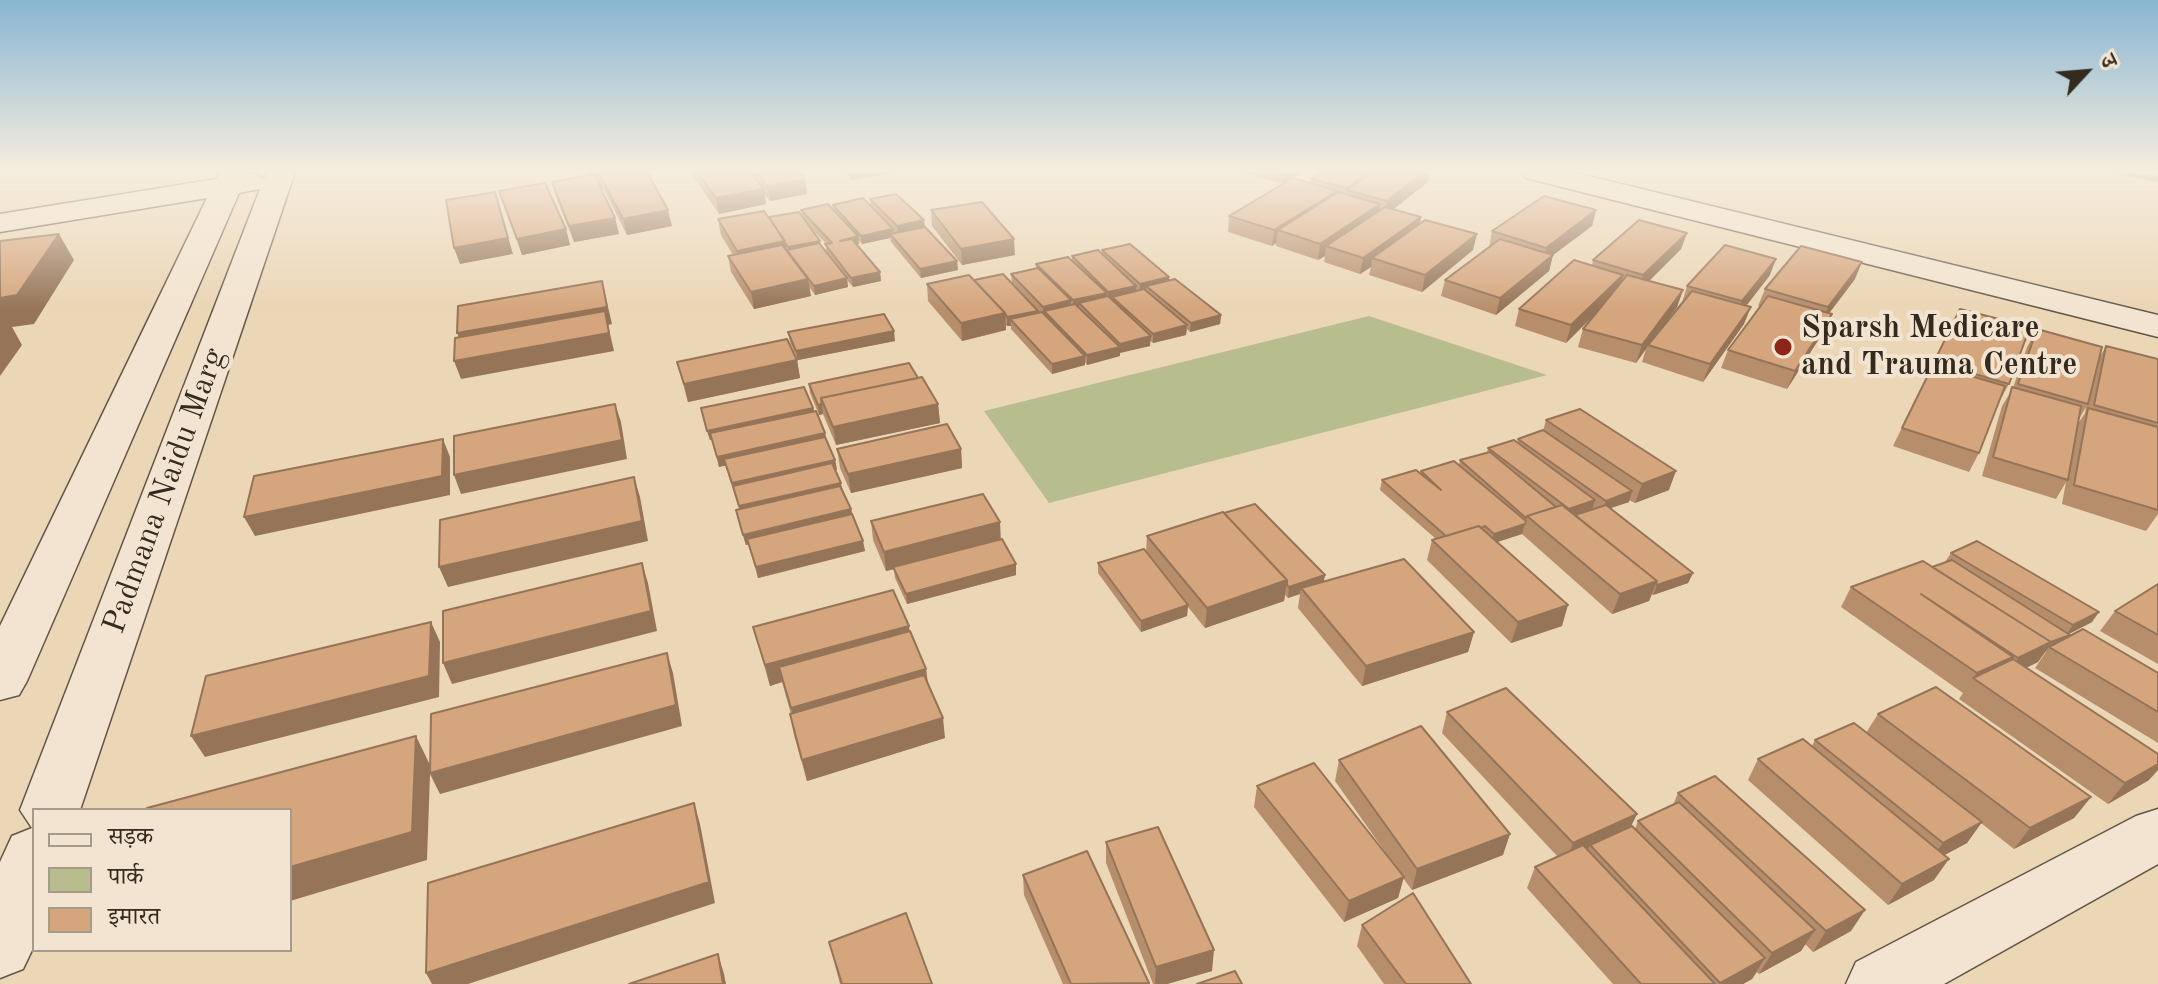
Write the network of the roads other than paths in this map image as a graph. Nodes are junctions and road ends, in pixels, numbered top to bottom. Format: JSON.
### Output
{"nodes":[{"id":1,"x":27,"y":218,"type":"edge"},
{"id":2,"x":213,"y":218,"type":"edge"},
{"id":3,"x":273,"y":218,"type":"edge"},
{"id":4,"x":1721,"y":218,"type":"edge"},
{"id":5,"x":1822,"y":218,"type":"edge"},
{"id":6,"x":0,"y":223,"type":"edge"},
{"id":7,"x":2158,"y":299,"type":"edge"},
{"id":8,"x":2158,"y":326,"type":"edge"},
{"id":9,"x":0,"y":681,"type":"edge"},
{"id":10,"x":51,"y":808,"type":"edge"},
{"id":11,"x":2158,"y":834,"type":"edge"},
{"id":12,"x":32,"y":860,"type":"edge"},
{"id":13,"x":0,"y":948,"type":"edge"},
{"id":14,"x":1880,"y":984,"type":"edge"}],
"edges":[{"from":1,"to":6,"type":"street"},
{"from":2,"to":9,"type":"street","name":"Padmana Naidu Marg"},
{"from":3,"to":10,"type":"street","name":"Padmana Naidu Marg"},
{"from":4,"to":8,"type":"street"},
{"from":5,"to":7,"type":"street"},
{"from":11,"to":14,"type":"street"},
{"from":12,"to":13,"type":"street"}]}
